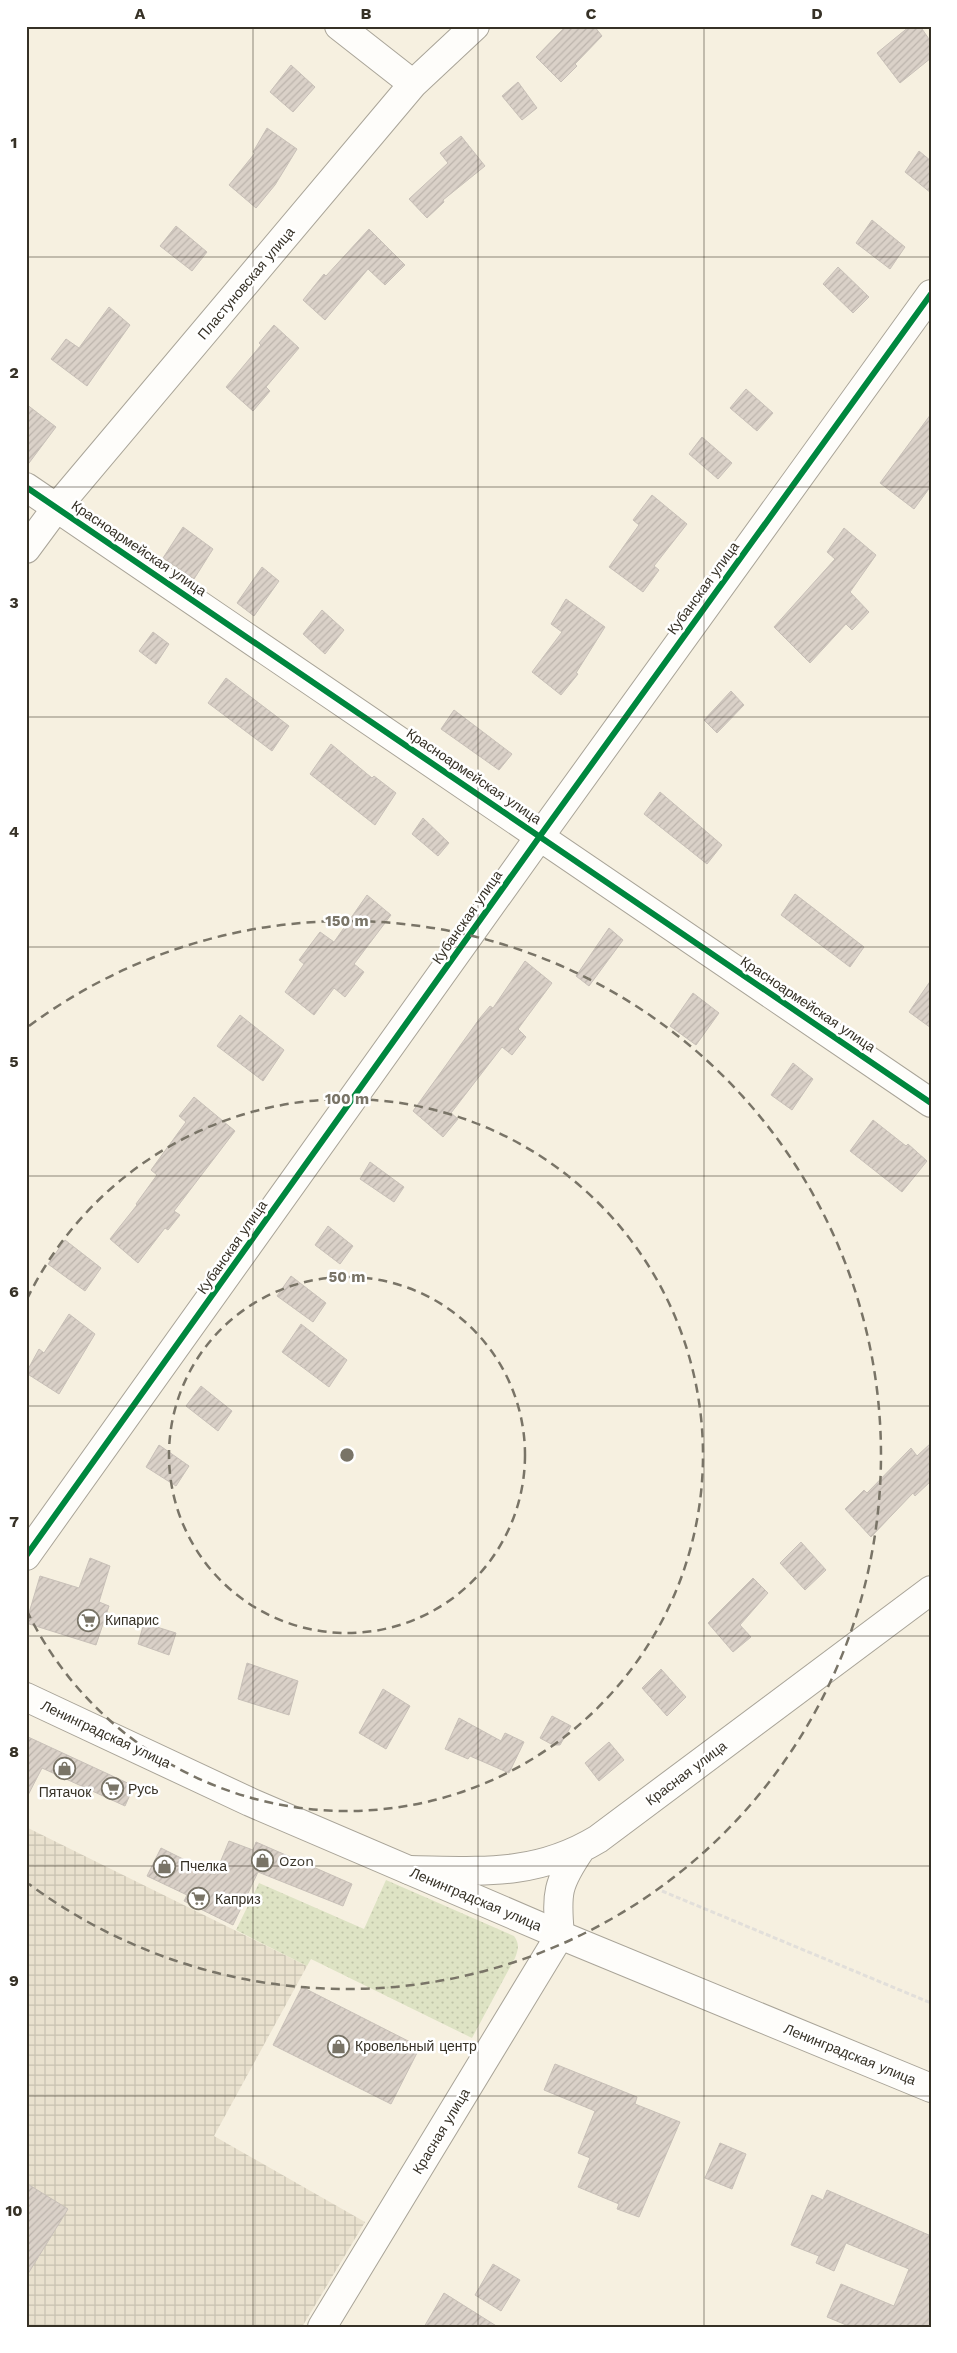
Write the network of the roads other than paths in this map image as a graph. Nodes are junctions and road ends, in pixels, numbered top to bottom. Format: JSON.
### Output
{"nodes":[{"id":1,"x":339,"y":26,"type":"edge"},
{"id":2,"x":476,"y":26,"type":"edge"},
{"id":3,"x":413,"y":84,"type":"junction"},
{"id":4,"x":931,"y":294,"type":"edge"},
{"id":5,"x":26,"y":487,"type":"edge"},
{"id":6,"x":57,"y":507,"type":"junction"},
{"id":7,"x":26,"y":549,"type":"edge"},
{"id":8,"x":540,"y":836,"type":"junction"},
{"id":9,"x":931,"y":1103,"type":"edge"},
{"id":10,"x":26,"y":1556,"type":"edge"},
{"id":11,"x":931,"y":1590,"type":"edge"},
{"id":12,"x":26,"y":1698,"type":"edge"},
{"id":13,"x":581,"y":1849,"type":"junction"},
{"id":14,"x":409,"y":1870,"type":"junction"},
{"id":15,"x":560,"y":1935,"type":"junction"},
{"id":16,"x":931,"y":2088,"type":"edge"},
{"id":17,"x":322,"y":2327,"type":"edge"}],
"edges":[{"from":1,"to":3,"type":"street"},
{"from":2,"to":3,"type":"street","name":"Пластуновская улица"},
{"from":3,"to":6,"type":"street","name":"Пластуновская улица"},
{"from":4,"to":8,"type":"street","name":"Кубанская улица"},
{"from":5,"to":6,"type":"street","name":"Красноармейская улица"},
{"from":6,"to":7,"type":"street","name":"Пластуновская улица"},
{"from":6,"to":8,"type":"street","name":"Красноармейская улица"},
{"from":8,"to":9,"type":"street","name":"Красноармейская улица"},
{"from":8,"to":10,"type":"street","name":"Кубанская улица"},
{"from":11,"to":13,"type":"street","name":"Красная улица"},
{"from":12,"to":14,"type":"street","name":"Ленинградская улица"},
{"from":13,"to":14,"type":"street","name":"Красная улица"},
{"from":13,"to":15,"type":"street"},
{"from":14,"to":15,"type":"street","name":"Ленинградская улица"},
{"from":15,"to":16,"type":"street","name":"Ленинградская улица"},
{"from":15,"to":17,"type":"street","name":"Красная улица"}]}
